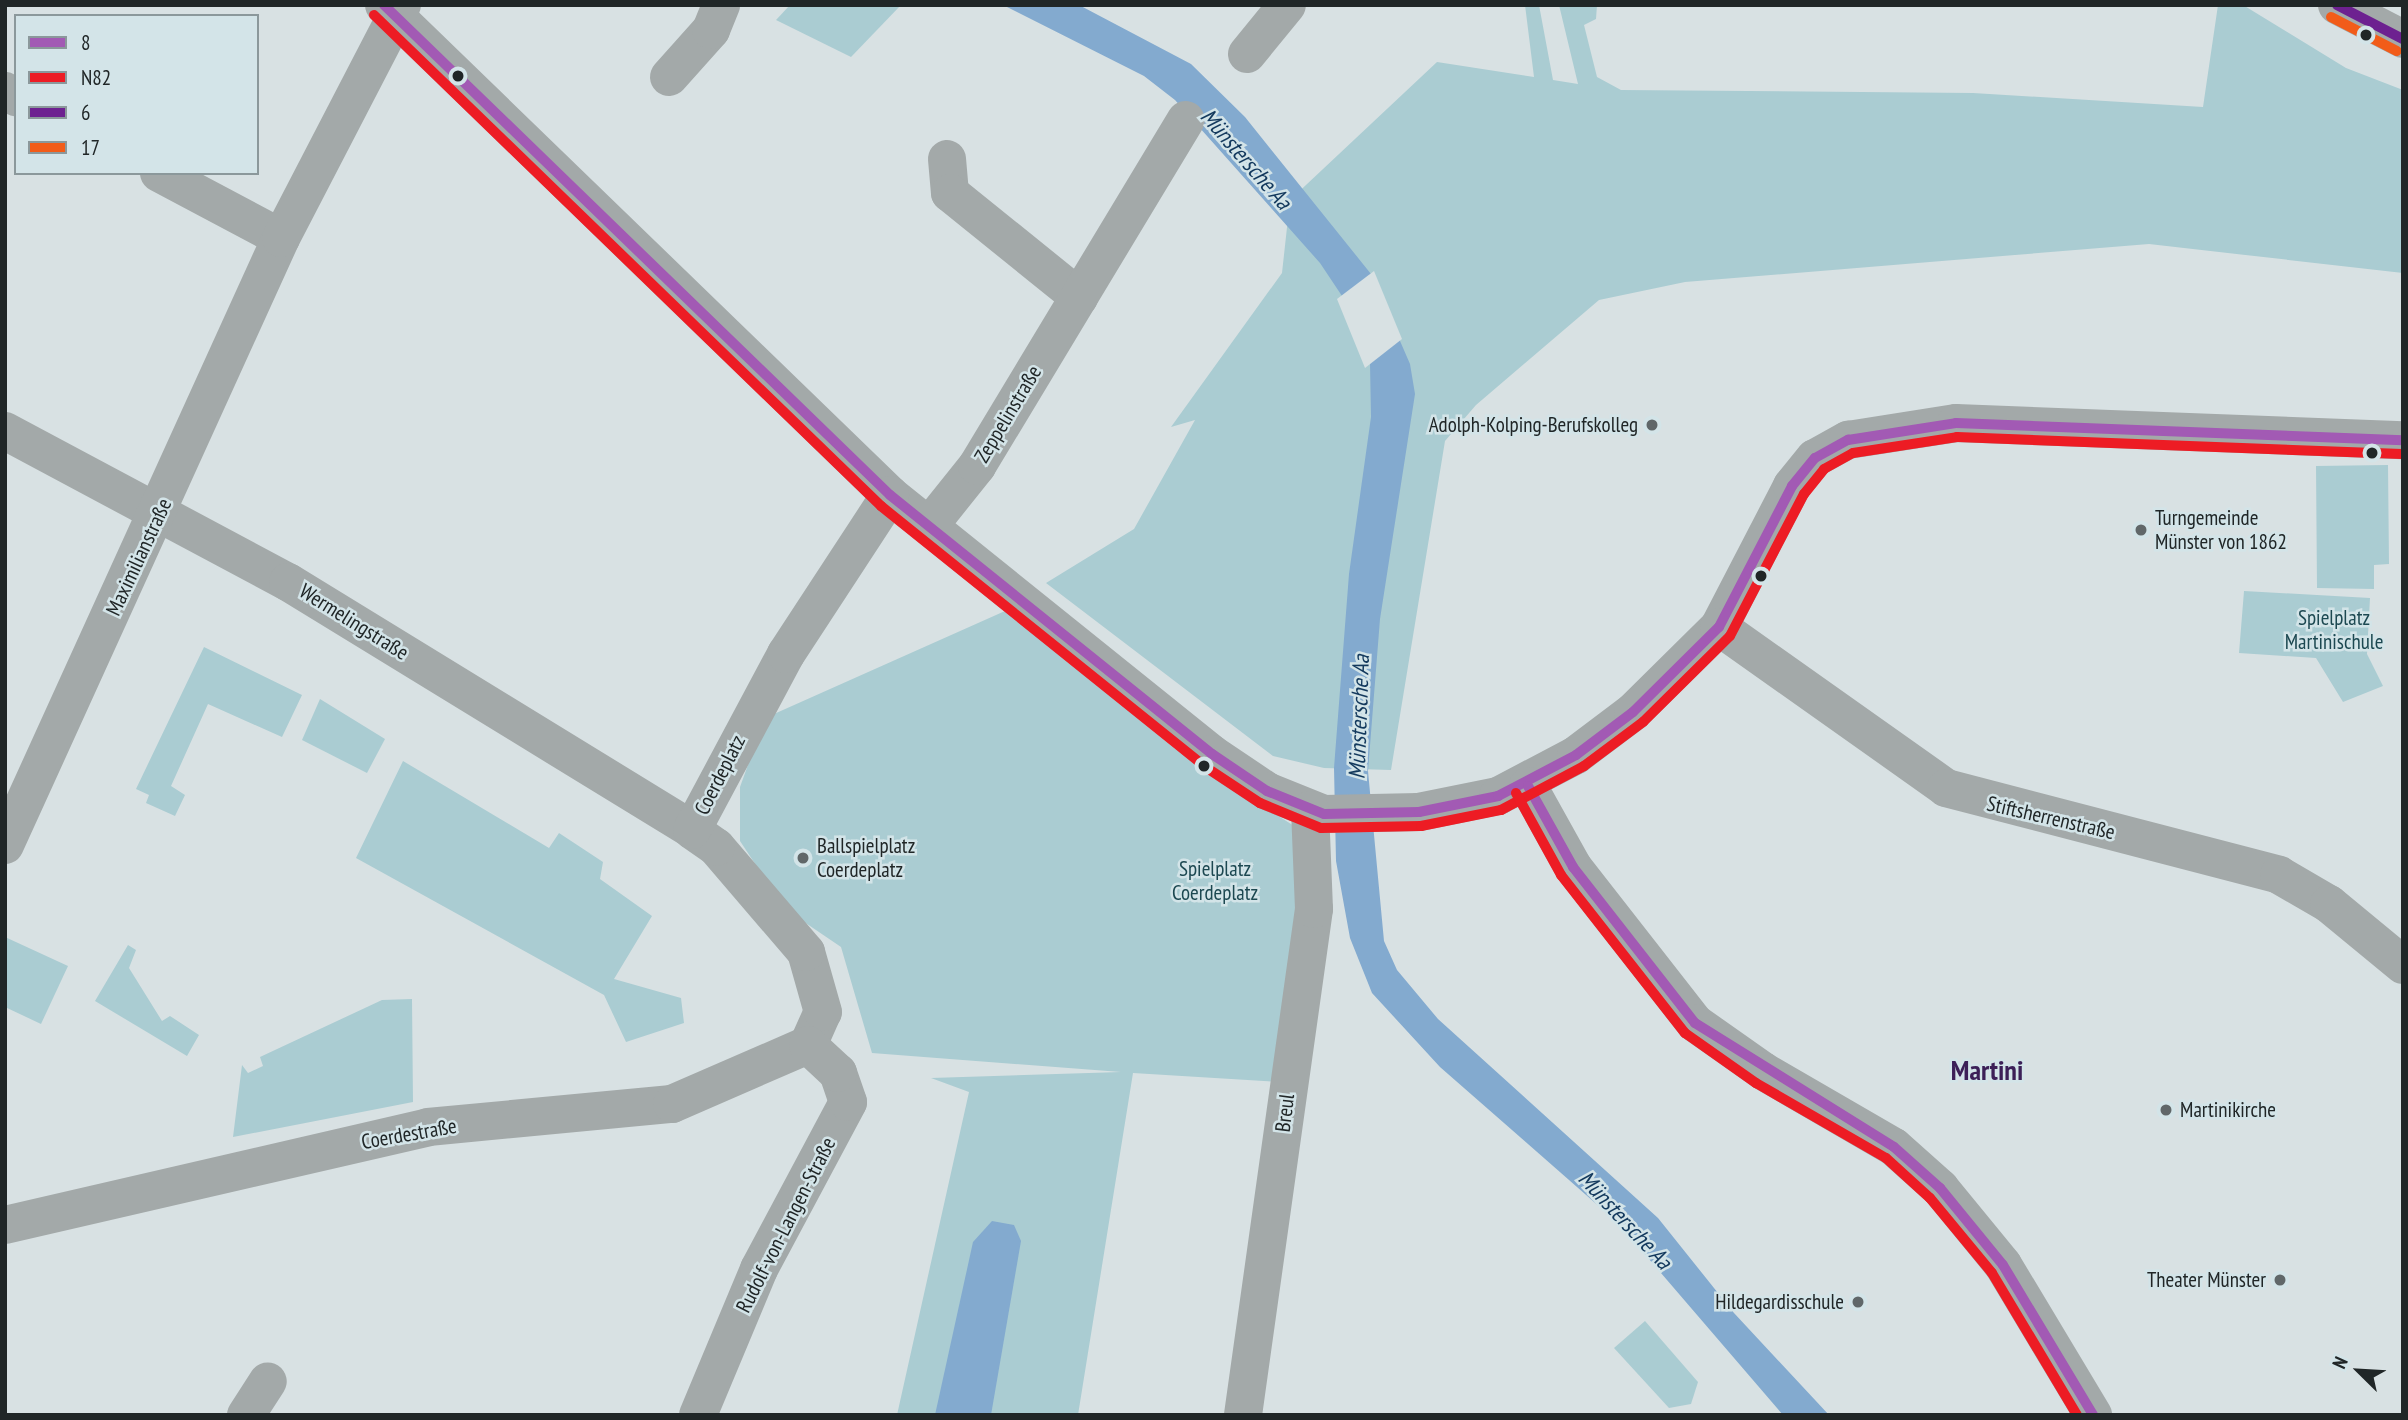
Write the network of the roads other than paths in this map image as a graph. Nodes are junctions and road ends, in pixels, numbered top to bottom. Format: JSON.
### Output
{"nodes":[{"id":1,"x":721,"y":5,"type":"edge"},
{"id":2,"x":1287,"y":5,"type":"edge"},
{"id":3,"x":2337,"y":5,"type":"edge"},
{"id":4,"x":393,"y":9,"type":"edge"},
{"id":5,"x":2403,"y":39,"type":"edge"},
{"id":6,"x":1247,"y":54,"type":"dead end"},
{"id":7,"x":669,"y":77,"type":"dead end"},
{"id":8,"x":1186,"y":120,"type":"dead end"},
{"id":9,"x":947,"y":159,"type":"dead end"},
{"id":10,"x":163,"y":175,"type":"edge"},
{"id":11,"x":281,"y":238,"type":"junction"},
{"id":12,"x":1079,"y":297,"type":"junction"},
{"id":13,"x":5,"y":430,"type":"edge"},
{"id":14,"x":2403,"y":440,"type":"edge"},
{"id":15,"x":890,"y":495,"type":"junction"},
{"id":16,"x":160,"y":509,"type":"junction"},
{"id":17,"x":929,"y":527,"type":"junction"},
{"id":18,"x":1718,"y":627,"type":"junction"},
{"id":19,"x":1528,"y":786,"type":"junction"},
{"id":20,"x":1339,"y":814,"type":"junction"},
{"id":21,"x":692,"y":830,"type":"junction"},
{"id":22,"x":5,"y":845,"type":"edge"},
{"id":23,"x":2403,"y":965,"type":"edge"},
{"id":24,"x":807,"y":1045,"type":"junction"},
{"id":25,"x":5,"y":1225,"type":"edge"},
{"id":26,"x":268,"y":1381,"type":"dead end"},
{"id":27,"x":246,"y":1415,"type":"edge"},
{"id":28,"x":698,"y":1415,"type":"edge"},
{"id":29,"x":1243,"y":1415,"type":"edge"},
{"id":30,"x":2093,"y":1415,"type":"edge"}],
"edges":[{"from":1,"to":7,"type":"street"},
{"from":2,"to":6,"type":"street"},
{"from":3,"to":5,"type":"street"},
{"from":4,"to":11,"type":"street","name":"Maximilianstraße"},
{"from":4,"to":15,"type":"street"},
{"from":8,"to":12,"type":"street","name":"Zeppelinstraße"},
{"from":9,"to":12,"type":"street"},
{"from":10,"to":11,"type":"street"},
{"from":11,"to":16,"type":"street","name":"Maximilianstraße"},
{"from":12,"to":17,"type":"street","name":"Zeppelinstraße"},
{"from":13,"to":16,"type":"street","name":"Wermelingstraße"},
{"from":14,"to":18,"type":"street"},
{"from":15,"to":17,"type":"street"},
{"from":15,"to":21,"type":"street","name":"Coerdeplatz"},
{"from":16,"to":21,"type":"street","name":"Wermelingstraße"},
{"from":16,"to":22,"type":"street","name":"Maximilianstraße"},
{"from":17,"to":20,"type":"street"},
{"from":18,"to":19,"type":"street"},
{"from":18,"to":23,"type":"street","name":"Stiftsherrenstraße"},
{"from":19,"to":20,"type":"street"},
{"from":19,"to":30,"type":"street"},
{"from":20,"to":29,"type":"street","name":"Breul"},
{"from":21,"to":24,"type":"street","name":"Coerdeplatz"},
{"from":24,"to":25,"type":"street","name":"Coerdestraße"},
{"from":24,"to":28,"type":"street","name":"Rudolf-von-Langen-Straße"},
{"from":26,"to":27,"type":"street"}]}
